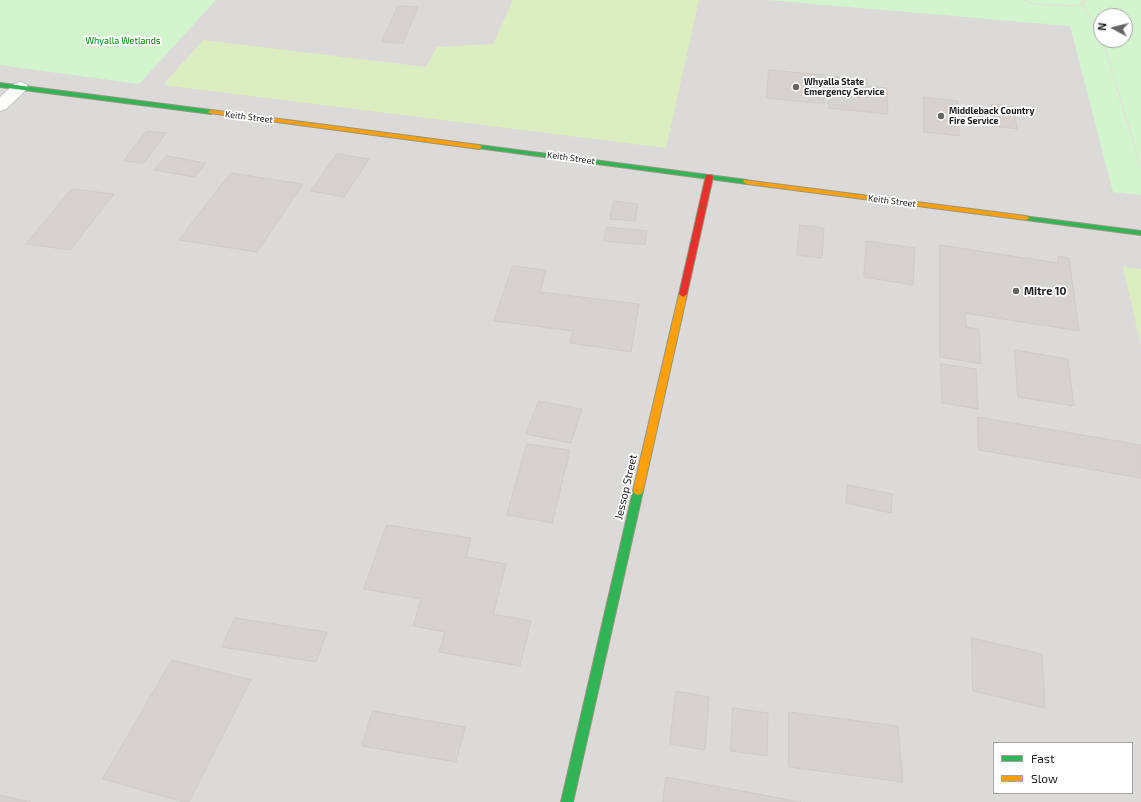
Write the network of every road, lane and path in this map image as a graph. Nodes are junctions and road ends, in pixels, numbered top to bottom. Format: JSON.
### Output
{"nodes":[{"id":1,"x":1024,"y":0,"type":"edge"},
{"id":2,"x":1086,"y":0,"type":"edge"},
{"id":3,"x":1082,"y":2,"type":"junction"},
{"id":4,"x":1093,"y":24,"type":"edge"},
{"id":5,"x":1105,"y":48,"type":"edge"},
{"id":6,"x":0,"y":85,"type":"edge"},
{"id":7,"x":20,"y":87,"type":"junction"},
{"id":8,"x":0,"y":106,"type":"edge"},
{"id":9,"x":1141,"y":168,"type":"edge"},
{"id":10,"x":709,"y":177,"type":"junction"},
{"id":11,"x":1141,"y":233,"type":"edge"},
{"id":12,"x":567,"y":802,"type":"edge"}],
"edges":[{"from":1,"to":3,"type":"path"},
{"from":2,"to":3,"type":"path"},
{"from":3,"to":4,"type":"path"},
{"from":5,"to":9,"type":"path"},
{"from":6,"to":7,"type":"street","name":"Keith Street"},
{"from":7,"to":8,"type":"street"},
{"from":7,"to":10,"type":"street","name":"Keith Street"},
{"from":10,"to":11,"type":"street","name":"Keith Street"},
{"from":10,"to":12,"type":"street","name":"Jessop Street"}]}
